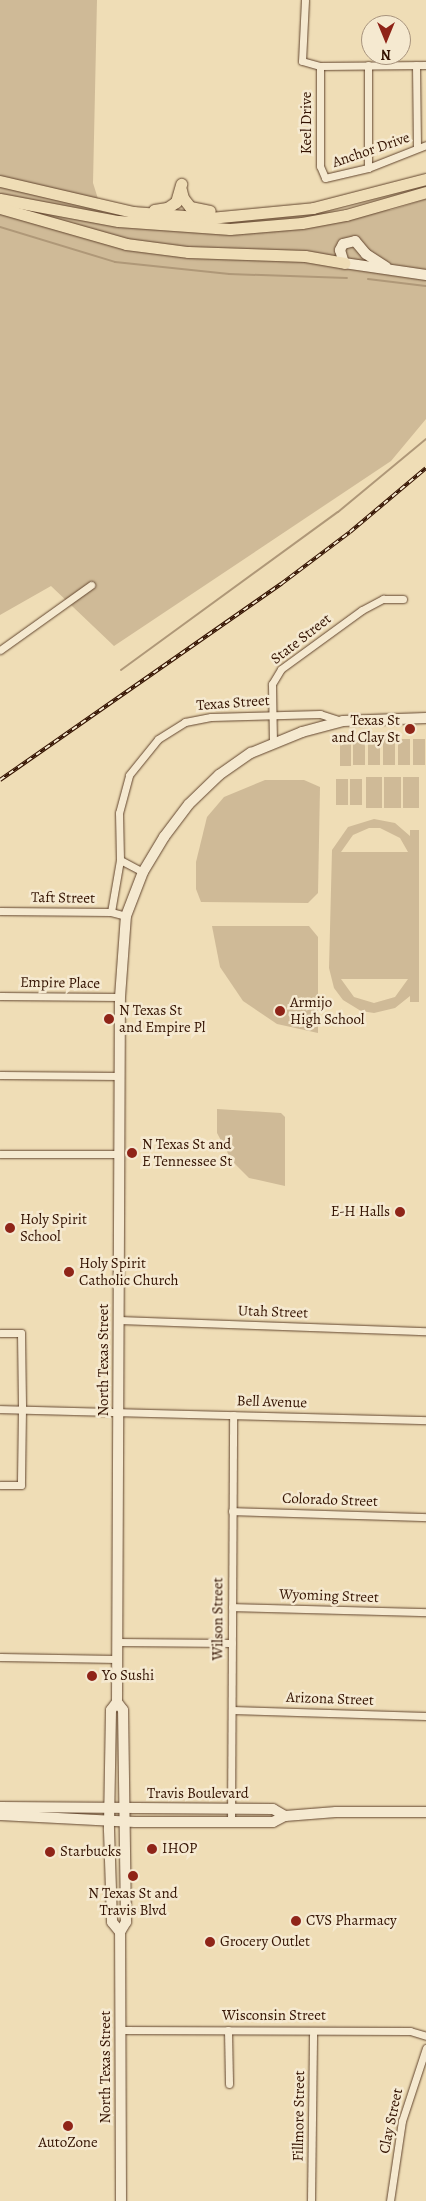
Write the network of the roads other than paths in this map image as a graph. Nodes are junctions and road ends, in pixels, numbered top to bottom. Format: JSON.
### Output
{"nodes":[{"id":1,"x":305,"y":0,"type":"edge"},
{"id":2,"x":416,"y":65,"type":"junction"},
{"id":3,"x":320,"y":66,"type":"junction"},
{"id":4,"x":368,"y":66,"type":"junction"},
{"id":5,"x":426,"y":66,"type":"edge"},
{"id":6,"x":426,"y":145,"type":"edge"},
{"id":7,"x":417,"y":148,"type":"junction"},
{"id":8,"x":368,"y":168,"type":"junction"},
{"id":9,"x":325,"y":178,"type":"joint"},
{"id":10,"x":423,"y":178,"type":"edge"},
{"id":11,"x":0,"y":181,"type":"edge"},
{"id":12,"x":426,"y":192,"type":"edge"},
{"id":13,"x":0,"y":199,"type":"edge"},
{"id":14,"x":0,"y":208,"type":"edge"},
{"id":15,"x":133,"y":212,"type":"junction"},
{"id":16,"x":224,"y":216,"type":"junction"},
{"id":17,"x":344,"y":263,"type":"junction"},
{"id":18,"x":386,"y":267,"type":"junction"},
{"id":19,"x":426,"y":275,"type":"edge"},
{"id":20,"x":91,"y":585,"type":"dead end"},
{"id":21,"x":403,"y":600,"type":"dead end"},
{"id":22,"x":0,"y":650,"type":"edge"},
{"id":23,"x":272,"y":716,"type":"junction"},
{"id":24,"x":426,"y":718,"type":"edge"},
{"id":25,"x":343,"y":721,"type":"junction"},
{"id":26,"x":273,"y":743,"type":"junction"},
{"id":27,"x":191,"y":801,"type":"joint"},
{"id":28,"x":120,"y":860,"type":"junction"},
{"id":29,"x":144,"y":872,"type":"junction"},
{"id":30,"x":0,"y":911,"type":"edge"},
{"id":31,"x":111,"y":912,"type":"junction"},
{"id":32,"x":126,"y":916,"type":"junction"},
{"id":33,"x":0,"y":996,"type":"edge"},
{"id":34,"x":120,"y":997,"type":"junction"},
{"id":35,"x":0,"y":1075,"type":"edge"},
{"id":36,"x":120,"y":1076,"type":"junction"},
{"id":37,"x":0,"y":1154,"type":"edge"},
{"id":38,"x":120,"y":1154,"type":"junction"},
{"id":39,"x":119,"y":1320,"type":"junction"},
{"id":40,"x":426,"y":1331,"type":"edge"},
{"id":41,"x":0,"y":1333,"type":"edge"},
{"id":42,"x":0,"y":1409,"type":"edge"},
{"id":43,"x":22,"y":1409,"type":"junction"},
{"id":44,"x":118,"y":1411,"type":"junction"},
{"id":45,"x":233,"y":1415,"type":"junction"},
{"id":46,"x":426,"y":1420,"type":"edge"},
{"id":47,"x":0,"y":1485,"type":"edge"},
{"id":48,"x":232,"y":1511,"type":"junction"},
{"id":49,"x":426,"y":1517,"type":"edge"},
{"id":50,"x":232,"y":1607,"type":"junction"},
{"id":51,"x":426,"y":1612,"type":"edge"},
{"id":52,"x":117,"y":1642,"type":"junction"},
{"id":53,"x":232,"y":1643,"type":"junction"},
{"id":54,"x":0,"y":1657,"type":"edge"},
{"id":55,"x":117,"y":1659,"type":"junction"},
{"id":56,"x":117,"y":1702,"type":"junction"},
{"id":57,"x":232,"y":1710,"type":"junction"},
{"id":58,"x":426,"y":1716,"type":"edge"},
{"id":59,"x":0,"y":1807,"type":"edge"},
{"id":60,"x":110,"y":1807,"type":"junction"},
{"id":61,"x":122,"y":1808,"type":"junction"},
{"id":62,"x":231,"y":1809,"type":"junction"},
{"id":63,"x":426,"y":1812,"type":"edge"},
{"id":64,"x":0,"y":1815,"type":"edge"},
{"id":65,"x":285,"y":1816,"type":"junction"},
{"id":66,"x":109,"y":1820,"type":"junction"},
{"id":67,"x":122,"y":1820,"type":"junction"},
{"id":68,"x":231,"y":1822,"type":"junction"},
{"id":69,"x":120,"y":1932,"type":"junction"},
{"id":70,"x":121,"y":2030,"type":"junction"},
{"id":71,"x":228,"y":2030,"type":"junction"},
{"id":72,"x":313,"y":2031,"type":"junction"},
{"id":73,"x":426,"y":2036,"type":"edge"},
{"id":74,"x":426,"y":2048,"type":"edge"},
{"id":75,"x":229,"y":2084,"type":"dead end"},
{"id":76,"x":121,"y":2201,"type":"edge"},
{"id":77,"x":312,"y":2201,"type":"edge"},
{"id":78,"x":390,"y":2201,"type":"edge"}],
"edges":[{"from":1,"to":3,"type":"street"},
{"from":2,"to":4,"type":"street"},
{"from":2,"to":5,"type":"street"},
{"from":2,"to":7,"type":"street"},
{"from":3,"to":4,"type":"street"},
{"from":3,"to":9,"type":"street","name":"Keel Drive"},
{"from":4,"to":8,"type":"street"},
{"from":6,"to":7,"type":"street","name":"Anchor Drive"},
{"from":7,"to":8,"type":"street","name":"Anchor Drive"},
{"from":8,"to":9,"type":"street","name":"Anchor Drive"},
{"from":10,"to":16,"type":"highway"},
{"from":11,"to":15,"type":"highway"},
{"from":12,"to":13,"type":"highway"},
{"from":14,"to":17,"type":"highway"},
{"from":15,"to":16,"type":"highway"},
{"from":15,"to":16,"type":"highway"},
{"from":17,"to":18,"type":"main road"},
{"from":17,"to":18,"type":"main road"},
{"from":18,"to":19,"type":"main road"},
{"from":20,"to":22,"type":"street"},
{"from":21,"to":23,"type":"street","name":"State Street"},
{"from":23,"to":25,"type":"street","name":"Texas Street"},
{"from":23,"to":26,"type":"street","name":"State Street"},
{"from":23,"to":28,"type":"street","name":"Texas Street"},
{"from":24,"to":25,"type":"main road","name":"Texas Street"},
{"from":25,"to":26,"type":"main road","name":"Texas Street"},
{"from":26,"to":27,"type":"main road","name":"Texas Street"},
{"from":27,"to":29,"type":"main road","name":"North Texas Street"},
{"from":28,"to":29,"type":"street"},
{"from":28,"to":31,"type":"street"},
{"from":29,"to":32,"type":"main road","name":"North Texas Street"},
{"from":30,"to":31,"type":"street","name":"Taft Street"},
{"from":31,"to":32,"type":"street","name":"Taft Street"},
{"from":32,"to":34,"type":"main road","name":"North Texas Street"},
{"from":33,"to":34,"type":"street","name":"Empire Place"},
{"from":34,"to":36,"type":"main road","name":"North Texas Street"},
{"from":35,"to":36,"type":"street"},
{"from":36,"to":38,"type":"main road","name":"North Texas Street"},
{"from":37,"to":38,"type":"street"},
{"from":38,"to":39,"type":"main road","name":"North Texas Street"},
{"from":39,"to":40,"type":"street","name":"Utah Street"},
{"from":39,"to":44,"type":"main road","name":"North Texas Street"},
{"from":41,"to":43,"type":"street"},
{"from":42,"to":43,"type":"street","name":"Bell Avenue"},
{"from":43,"to":44,"type":"street","name":"Bell Avenue"},
{"from":43,"to":47,"type":"street"},
{"from":44,"to":45,"type":"street","name":"Bell Avenue"},
{"from":44,"to":52,"type":"main road","name":"North Texas Street"},
{"from":45,"to":46,"type":"street","name":"Bell Avenue"},
{"from":45,"to":48,"type":"street","name":"Wilson Street"},
{"from":48,"to":49,"type":"street","name":"Colorado Street"},
{"from":48,"to":50,"type":"street","name":"Wilson Street"},
{"from":50,"to":51,"type":"street","name":"Wyoming Street"},
{"from":50,"to":53,"type":"street","name":"Wilson Street"},
{"from":52,"to":53,"type":"street"},
{"from":52,"to":55,"type":"main road","name":"North Texas Street"},
{"from":53,"to":57,"type":"street","name":"Wilson Street"},
{"from":54,"to":55,"type":"street"},
{"from":55,"to":56,"type":"main road","name":"North Texas Street"},
{"from":56,"to":60,"type":"main road","name":"North Texas Street"},
{"from":56,"to":61,"type":"main road","name":"North Texas Street"},
{"from":57,"to":58,"type":"street","name":"Arizona Street"},
{"from":57,"to":62,"type":"street","name":"Wilson Street"},
{"from":59,"to":60,"type":"main road","name":"Travis Boulevard"},
{"from":60,"to":61,"type":"main road","name":"Travis Boulevard"},
{"from":60,"to":66,"type":"main road","name":"North Texas Street"},
{"from":61,"to":62,"type":"main road","name":"Travis Boulevard"},
{"from":61,"to":67,"type":"main road","name":"North Texas Street"},
{"from":62,"to":65,"type":"main road","name":"Travis Boulevard"},
{"from":62,"to":68,"type":"street","name":"Wilson Street"},
{"from":63,"to":65,"type":"main road","name":"Travis Boulevard"},
{"from":64,"to":66,"type":"main road","name":"Travis Boulevard"},
{"from":65,"to":68,"type":"main road","name":"Travis Boulevard"},
{"from":66,"to":67,"type":"main road","name":"Travis Boulevard"},
{"from":66,"to":69,"type":"main road","name":"North Texas Street"},
{"from":67,"to":68,"type":"main road","name":"Travis Boulevard"},
{"from":67,"to":69,"type":"main road","name":"North Texas Street"},
{"from":69,"to":70,"type":"main road","name":"North Texas Street"},
{"from":70,"to":71,"type":"street","name":"Wisconsin Street"},
{"from":70,"to":76,"type":"main road","name":"North Texas Street"},
{"from":71,"to":72,"type":"street","name":"Wisconsin Street"},
{"from":71,"to":75,"type":"street"},
{"from":72,"to":73,"type":"street","name":"Wisconsin Street"},
{"from":72,"to":77,"type":"street","name":"Fillmore Street"},
{"from":74,"to":78,"type":"street","name":"Clay Street"}]}
